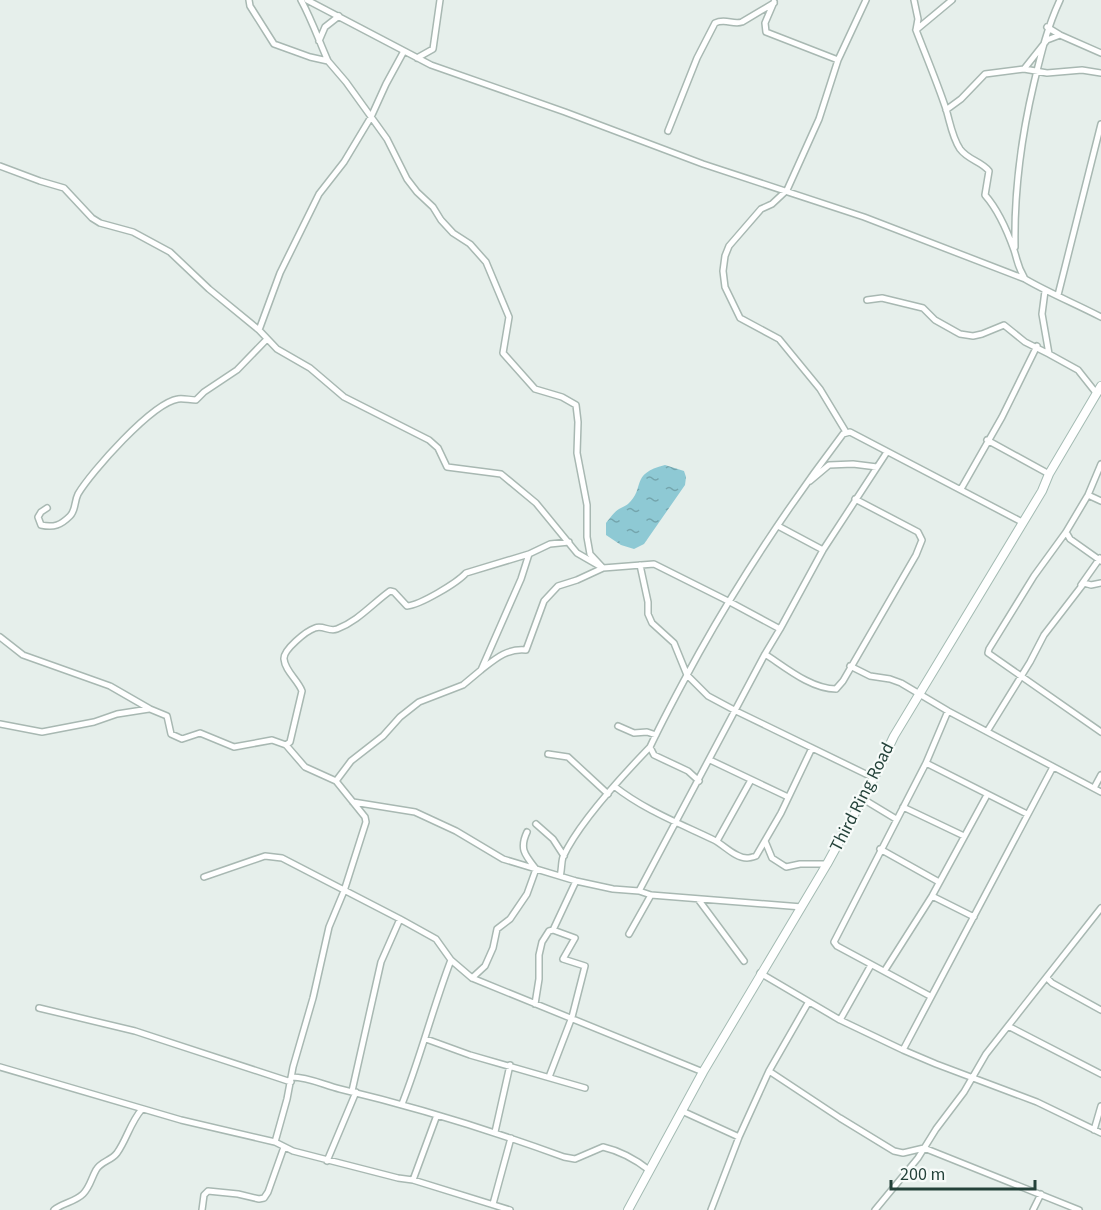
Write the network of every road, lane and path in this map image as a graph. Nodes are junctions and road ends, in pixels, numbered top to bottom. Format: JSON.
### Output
{"nodes":[{"id":1,"x":249,"y":0,"type":"edge"},
{"id":2,"x":302,"y":0,"type":"edge"},
{"id":3,"x":307,"y":0,"type":"edge"},
{"id":4,"x":440,"y":0,"type":"edge"},
{"id":5,"x":866,"y":0,"type":"edge"},
{"id":6,"x":914,"y":0,"type":"edge"},
{"id":7,"x":952,"y":0,"type":"edge"},
{"id":8,"x":1060,"y":0,"type":"edge"},
{"id":9,"x":775,"y":1,"type":"edge"},
{"id":10,"x":339,"y":16,"type":"junction"},
{"id":11,"x":1047,"y":27,"type":"junction"},
{"id":12,"x":916,"y":30,"type":"junction"},
{"id":13,"x":1060,"y":35,"type":"junction"},
{"id":14,"x":319,"y":41,"type":"junction"},
{"id":15,"x":1045,"y":43,"type":"junction"},
{"id":16,"x":404,"y":51,"type":"junction"},
{"id":17,"x":1101,"y":53,"type":"edge"},
{"id":18,"x":417,"y":58,"type":"junction"},
{"id":19,"x":838,"y":60,"type":"junction"},
{"id":20,"x":328,"y":61,"type":"junction"},
{"id":21,"x":1024,"y":69,"type":"junction"},
{"id":22,"x":1037,"y":72,"type":"junction"},
{"id":23,"x":1101,"y":73,"type":"edge"},
{"id":24,"x":946,"y":111,"type":"junction"},
{"id":25,"x":371,"y":117,"type":"junction"},
{"id":26,"x":1101,"y":124,"type":"edge"},
{"id":27,"x":668,"y":131,"type":"dead end"},
{"id":28,"x":0,"y":166,"type":"edge"},
{"id":29,"x":787,"y":190,"type":"junction"},
{"id":30,"x":1015,"y":252,"type":"junction"},
{"id":31,"x":1025,"y":279,"type":"junction"},
{"id":32,"x":1045,"y":291,"type":"junction"},
{"id":33,"x":1058,"y":295,"type":"junction"},
{"id":34,"x":867,"y":300,"type":"dead end"},
{"id":35,"x":1101,"y":317,"type":"edge"},
{"id":36,"x":259,"y":330,"type":"junction"},
{"id":37,"x":267,"y":339,"type":"junction"},
{"id":38,"x":1037,"y":346,"type":"junction"},
{"id":39,"x":1049,"y":354,"type":"junction"},
{"id":40,"x":1100,"y":393,"type":"edge"},
{"id":41,"x":846,"y":432,"type":"junction"},
{"id":42,"x":987,"y":440,"type":"junction"},
{"id":43,"x":887,"y":452,"type":"junction"},
{"id":44,"x":1101,"y":464,"type":"edge"},
{"id":45,"x":877,"y":466,"type":"junction"},
{"id":46,"x":1049,"y":474,"type":"junction"},
{"id":47,"x":802,"y":487,"type":"junction"},
{"id":48,"x":961,"y":489,"type":"junction"},
{"id":49,"x":1088,"y":495,"type":"junction"},
{"id":50,"x":855,"y":499,"type":"junction"},
{"id":51,"x":1101,"y":501,"type":"edge"},
{"id":52,"x":47,"y":507,"type":"dead end"},
{"id":53,"x":1022,"y":522,"type":"junction"},
{"id":54,"x":778,"y":526,"type":"junction"},
{"id":55,"x":1066,"y":532,"type":"junction"},
{"id":56,"x":1070,"y":539,"type":"junction"},
{"id":57,"x":1059,"y":540,"type":"junction"},
{"id":58,"x":569,"y":542,"type":"junction"},
{"id":59,"x":823,"y":550,"type":"junction"},
{"id":60,"x":529,"y":554,"type":"junction"},
{"id":61,"x":1100,"y":559,"type":"edge"},
{"id":62,"x":640,"y":565,"type":"junction"},
{"id":63,"x":603,"y":568,"type":"junction"},
{"id":64,"x":1101,"y":583,"type":"edge"},
{"id":65,"x":1080,"y":586,"type":"junction"},
{"id":66,"x":728,"y":601,"type":"junction"},
{"id":67,"x":780,"y":629,"type":"junction"},
{"id":68,"x":0,"y":637,"type":"edge"},
{"id":69,"x":765,"y":654,"type":"junction"},
{"id":70,"x":850,"y":666,"type":"junction"},
{"id":71,"x":481,"y":670,"type":"junction"},
{"id":72,"x":687,"y":675,"type":"junction"},
{"id":73,"x":1021,"y":677,"type":"junction"},
{"id":74,"x":918,"y":693,"type":"junction"},
{"id":75,"x":150,"y":709,"type":"junction"},
{"id":76,"x":736,"y":711,"type":"junction"},
{"id":77,"x":948,"y":711,"type":"junction"},
{"id":78,"x":0,"y":724,"type":"edge"},
{"id":79,"x":618,"y":726,"type":"dead end"},
{"id":80,"x":988,"y":730,"type":"junction"},
{"id":81,"x":1101,"y":732,"type":"edge"},
{"id":82,"x":656,"y":735,"type":"junction"},
{"id":83,"x":286,"y":745,"type":"junction"},
{"id":84,"x":651,"y":747,"type":"junction"},
{"id":85,"x":812,"y":748,"type":"junction"},
{"id":86,"x":548,"y":754,"type":"dead end"},
{"id":87,"x":710,"y":760,"type":"junction"},
{"id":88,"x":926,"y":763,"type":"junction"},
{"id":89,"x":1053,"y":767,"type":"junction"},
{"id":90,"x":1101,"y":775,"type":"edge"},
{"id":91,"x":874,"y":778,"type":"junction"},
{"id":92,"x":752,"y":780,"type":"junction"},
{"id":93,"x":336,"y":781,"type":"junction"},
{"id":94,"x":699,"y":781,"type":"junction"},
{"id":95,"x":615,"y":786,"type":"junction"},
{"id":96,"x":1094,"y":788,"type":"junction"},
{"id":97,"x":1101,"y":792,"type":"edge"},
{"id":98,"x":608,"y":794,"type":"junction"},
{"id":99,"x":987,"y":795,"type":"junction"},
{"id":100,"x":788,"y":798,"type":"junction"},
{"id":101,"x":863,"y":799,"type":"junction"},
{"id":102,"x":351,"y":802,"type":"junction"},
{"id":103,"x":903,"y":807,"type":"junction"},
{"id":104,"x":1027,"y":814,"type":"junction"},
{"id":105,"x":896,"y":819,"type":"junction"},
{"id":106,"x":676,"y":823,"type":"junction"},
{"id":107,"x":536,"y":824,"type":"dead end"},
{"id":108,"x":527,"y":832,"type":"dead end"},
{"id":109,"x":964,"y":836,"type":"junction"},
{"id":110,"x":717,"y":841,"type":"junction"},
{"id":111,"x":765,"y":841,"type":"junction"},
{"id":112,"x":880,"y":849,"type":"junction"},
{"id":113,"x":564,"y":856,"type":"junction"},
{"id":114,"x":827,"y":864,"type":"junction"},
{"id":115,"x":536,"y":868,"type":"junction"},
{"id":116,"x":560,"y":876,"type":"junction"},
{"id":117,"x":204,"y":877,"type":"dead end"},
{"id":118,"x":576,"y":880,"type":"junction"},
{"id":119,"x":939,"y":882,"type":"junction"},
{"id":120,"x":344,"y":891,"type":"junction"},
{"id":121,"x":639,"y":891,"type":"junction"},
{"id":122,"x":651,"y":895,"type":"junction"},
{"id":123,"x":932,"y":896,"type":"junction"},
{"id":124,"x":698,"y":899,"type":"junction"},
{"id":125,"x":802,"y":907,"type":"junction"},
{"id":126,"x":1100,"y":910,"type":"edge"},
{"id":127,"x":974,"y":917,"type":"junction"},
{"id":128,"x":400,"y":919,"type":"junction"},
{"id":129,"x":553,"y":930,"type":"junction"},
{"id":130,"x":629,"y":934,"type":"dead end"},
{"id":131,"x":451,"y":960,"type":"junction"},
{"id":132,"x":744,"y":961,"type":"dead end"},
{"id":133,"x":871,"y":965,"type":"junction"},
{"id":134,"x":885,"y":970,"type":"junction"},
{"id":135,"x":760,"y":974,"type":"junction"},
{"id":136,"x":472,"y":978,"type":"junction"},
{"id":137,"x":1047,"y":978,"type":"junction"},
{"id":138,"x":930,"y":996,"type":"junction"},
{"id":139,"x":808,"y":1002,"type":"junction"},
{"id":140,"x":535,"y":1004,"type":"junction"},
{"id":141,"x":39,"y":1008,"type":"dead end"},
{"id":142,"x":1101,"y":1010,"type":"edge"},
{"id":143,"x":572,"y":1017,"type":"junction"},
{"id":144,"x":840,"y":1020,"type":"junction"},
{"id":145,"x":1008,"y":1026,"type":"junction"},
{"id":146,"x":426,"y":1039,"type":"junction"},
{"id":147,"x":903,"y":1050,"type":"junction"},
{"id":148,"x":510,"y":1065,"type":"junction"},
{"id":149,"x":0,"y":1067,"type":"edge"},
{"id":150,"x":769,"y":1071,"type":"junction"},
{"id":151,"x":703,"y":1072,"type":"junction"},
{"id":152,"x":1101,"y":1074,"type":"edge"},
{"id":153,"x":549,"y":1077,"type":"junction"},
{"id":154,"x":972,"y":1078,"type":"junction"},
{"id":155,"x":291,"y":1080,"type":"junction"},
{"id":156,"x":585,"y":1088,"type":"dead end"},
{"id":157,"x":354,"y":1092,"type":"junction"},
{"id":158,"x":402,"y":1104,"type":"junction"},
{"id":159,"x":1101,"y":1106,"type":"edge"},
{"id":160,"x":142,"y":1109,"type":"junction"},
{"id":161,"x":682,"y":1111,"type":"junction"},
{"id":162,"x":437,"y":1115,"type":"junction"},
{"id":163,"x":1094,"y":1130,"type":"junction"},
{"id":164,"x":495,"y":1132,"type":"junction"},
{"id":165,"x":1101,"y":1134,"type":"edge"},
{"id":166,"x":739,"y":1137,"type":"junction"},
{"id":167,"x":511,"y":1138,"type":"junction"},
{"id":168,"x":274,"y":1143,"type":"junction"},
{"id":169,"x":284,"y":1147,"type":"junction"},
{"id":170,"x":924,"y":1148,"type":"junction"},
{"id":171,"x":327,"y":1161,"type":"junction"},
{"id":172,"x":649,"y":1170,"type":"junction"},
{"id":173,"x":413,"y":1180,"type":"junction"},
{"id":174,"x":1041,"y":1194,"type":"junction"},
{"id":175,"x":493,"y":1204,"type":"junction"},
{"id":176,"x":54,"y":1210,"type":"edge"},
{"id":177,"x":202,"y":1210,"type":"edge"},
{"id":178,"x":510,"y":1210,"type":"edge"},
{"id":179,"x":628,"y":1210,"type":"edge"},
{"id":180,"x":711,"y":1210,"type":"edge"},
{"id":181,"x":875,"y":1210,"type":"edge"},
{"id":182,"x":1033,"y":1210,"type":"edge"},
{"id":183,"x":1079,"y":1210,"type":"edge"}],
"edges":[{"from":1,"to":20,"type":"street"},
{"from":2,"to":14,"type":"street"},
{"from":3,"to":10,"type":"street"},
{"from":4,"to":18,"type":"street"},
{"from":5,"to":19,"type":"street"},
{"from":6,"to":12,"type":"street"},
{"from":7,"to":12,"type":"street"},
{"from":8,"to":11,"type":"street"},
{"from":9,"to":19,"type":"street"},
{"from":9,"to":27,"type":"street"},
{"from":10,"to":14,"type":"street"},
{"from":10,"to":16,"type":"street"},
{"from":11,"to":13,"type":"street"},
{"from":11,"to":15,"type":"street"},
{"from":12,"to":24,"type":"street"},
{"from":13,"to":15,"type":"street"},
{"from":13,"to":17,"type":"street"},
{"from":14,"to":20,"type":"street"},
{"from":15,"to":21,"type":"street"},
{"from":15,"to":22,"type":"street"},
{"from":16,"to":18,"type":"street"},
{"from":16,"to":25,"type":"street"},
{"from":18,"to":29,"type":"street"},
{"from":19,"to":29,"type":"street"},
{"from":20,"to":25,"type":"street"},
{"from":21,"to":22,"type":"street"},
{"from":21,"to":24,"type":"street"},
{"from":22,"to":23,"type":"street"},
{"from":22,"to":30,"type":"street"},
{"from":24,"to":30,"type":"street"},
{"from":25,"to":36,"type":"street"},
{"from":25,"to":63,"type":"street"},
{"from":26,"to":33,"type":"street"},
{"from":28,"to":36,"type":"street"},
{"from":29,"to":31,"type":"street"},
{"from":29,"to":41,"type":"street"},
{"from":30,"to":31,"type":"street"},
{"from":31,"to":32,"type":"street"},
{"from":32,"to":33,"type":"street"},
{"from":32,"to":39,"type":"street"},
{"from":33,"to":35,"type":"street"},
{"from":34,"to":38,"type":"street"},
{"from":36,"to":37,"type":"street"},
{"from":37,"to":52,"type":"street"},
{"from":37,"to":58,"type":"street"},
{"from":38,"to":39,"type":"street"},
{"from":38,"to":42,"type":"street"},
{"from":39,"to":40,"type":"street"},
{"from":40,"to":46,"type":"street","name":"Third Ring Road"},
{"from":41,"to":43,"type":"street"},
{"from":41,"to":47,"type":"street"},
{"from":42,"to":46,"type":"street"},
{"from":42,"to":48,"type":"street"},
{"from":43,"to":45,"type":"street"},
{"from":43,"to":48,"type":"street"},
{"from":44,"to":49,"type":"street"},
{"from":45,"to":47,"type":"street"},
{"from":45,"to":50,"type":"street"},
{"from":46,"to":53,"type":"street","name":"Third Ring Road"},
{"from":47,"to":54,"type":"street"},
{"from":48,"to":53,"type":"street"},
{"from":49,"to":51,"type":"street"},
{"from":49,"to":55,"type":"street"},
{"from":50,"to":59,"type":"street"},
{"from":50,"to":70,"type":"street"},
{"from":53,"to":74,"type":"street","name":"Third Ring Road"},
{"from":54,"to":59,"type":"street"},
{"from":54,"to":66,"type":"street"},
{"from":55,"to":56,"type":"street"},
{"from":55,"to":57,"type":"street"},
{"from":56,"to":57,"type":"street"},
{"from":56,"to":61,"type":"street"},
{"from":57,"to":73,"type":"street"},
{"from":58,"to":60,"type":"street"},
{"from":58,"to":63,"type":"street"},
{"from":59,"to":67,"type":"street"},
{"from":60,"to":71,"type":"street"},
{"from":60,"to":83,"type":"street"},
{"from":61,"to":65,"type":"street"},
{"from":62,"to":63,"type":"street"},
{"from":62,"to":66,"type":"street"},
{"from":62,"to":72,"type":"street"},
{"from":63,"to":71,"type":"street"},
{"from":64,"to":65,"type":"street"},
{"from":65,"to":73,"type":"street"},
{"from":66,"to":67,"type":"street"},
{"from":66,"to":72,"type":"street"},
{"from":67,"to":69,"type":"street"},
{"from":68,"to":75,"type":"street"},
{"from":69,"to":70,"type":"street"},
{"from":69,"to":76,"type":"street"},
{"from":70,"to":74,"type":"street"},
{"from":71,"to":93,"type":"street"},
{"from":72,"to":76,"type":"street"},
{"from":72,"to":82,"type":"street"},
{"from":73,"to":80,"type":"street"},
{"from":73,"to":81,"type":"street"},
{"from":74,"to":77,"type":"street"},
{"from":74,"to":91,"type":"street","name":"Third Ring Road"},
{"from":75,"to":78,"type":"street"},
{"from":75,"to":83,"type":"street"},
{"from":76,"to":85,"type":"street"},
{"from":76,"to":87,"type":"street"},
{"from":77,"to":80,"type":"street"},
{"from":77,"to":88,"type":"street"},
{"from":79,"to":82,"type":"street"},
{"from":80,"to":89,"type":"street"},
{"from":82,"to":84,"type":"street"},
{"from":83,"to":93,"type":"street"},
{"from":84,"to":94,"type":"street"},
{"from":84,"to":95,"type":"street"},
{"from":85,"to":91,"type":"street"},
{"from":85,"to":100,"type":"street"},
{"from":86,"to":98,"type":"street"},
{"from":87,"to":92,"type":"street"},
{"from":87,"to":94,"type":"street"},
{"from":88,"to":99,"type":"street"},
{"from":88,"to":103,"type":"street"},
{"from":89,"to":96,"type":"street"},
{"from":89,"to":104,"type":"street"},
{"from":90,"to":96,"type":"street"},
{"from":91,"to":101,"type":"street","name":"Third Ring Road"},
{"from":92,"to":100,"type":"street"},
{"from":92,"to":110,"type":"street"},
{"from":93,"to":102,"type":"street"},
{"from":94,"to":106,"type":"street"},
{"from":95,"to":98,"type":"street"},
{"from":95,"to":106,"type":"street"},
{"from":96,"to":97,"type":"street"},
{"from":98,"to":113,"type":"street"},
{"from":99,"to":104,"type":"street"},
{"from":99,"to":109,"type":"street"},
{"from":100,"to":111,"type":"street"},
{"from":101,"to":105,"type":"street"},
{"from":101,"to":114,"type":"street","name":"Third Ring Road"},
{"from":102,"to":115,"type":"street"},
{"from":102,"to":120,"type":"street"},
{"from":103,"to":105,"type":"street"},
{"from":103,"to":109,"type":"street"},
{"from":104,"to":127,"type":"street"},
{"from":105,"to":112,"type":"street"},
{"from":106,"to":110,"type":"street"},
{"from":106,"to":121,"type":"street"},
{"from":107,"to":113,"type":"street"},
{"from":108,"to":115,"type":"street"},
{"from":109,"to":119,"type":"street"},
{"from":110,"to":111,"type":"street"},
{"from":111,"to":114,"type":"street"},
{"from":112,"to":119,"type":"street"},
{"from":112,"to":133,"type":"street"},
{"from":113,"to":116,"type":"street"},
{"from":114,"to":125,"type":"street","name":"Third Ring Road"},
{"from":115,"to":116,"type":"street"},
{"from":115,"to":136,"type":"street"},
{"from":116,"to":118,"type":"street"},
{"from":117,"to":120,"type":"street"},
{"from":118,"to":121,"type":"street"},
{"from":118,"to":129,"type":"street"},
{"from":119,"to":123,"type":"street"},
{"from":120,"to":128,"type":"street"},
{"from":120,"to":155,"type":"street"},
{"from":121,"to":122,"type":"street"},
{"from":122,"to":124,"type":"street"},
{"from":122,"to":130,"type":"street"},
{"from":123,"to":127,"type":"street"},
{"from":123,"to":134,"type":"street"},
{"from":124,"to":125,"type":"street"},
{"from":124,"to":132,"type":"street"},
{"from":125,"to":135,"type":"street","name":"Third Ring Road"},
{"from":126,"to":137,"type":"street"},
{"from":127,"to":138,"type":"street"},
{"from":128,"to":131,"type":"street"},
{"from":128,"to":157,"type":"street"},
{"from":129,"to":140,"type":"street"},
{"from":129,"to":143,"type":"street"},
{"from":131,"to":136,"type":"street"},
{"from":131,"to":146,"type":"street"},
{"from":133,"to":134,"type":"street"},
{"from":133,"to":144,"type":"street"},
{"from":134,"to":138,"type":"street"},
{"from":135,"to":139,"type":"street"},
{"from":135,"to":151,"type":"street","name":"Third Ring Road"},
{"from":136,"to":140,"type":"street"},
{"from":137,"to":142,"type":"street"},
{"from":137,"to":145,"type":"street"},
{"from":138,"to":147,"type":"street"},
{"from":139,"to":144,"type":"street"},
{"from":139,"to":150,"type":"street"},
{"from":140,"to":143,"type":"street"},
{"from":141,"to":155,"type":"street"},
{"from":143,"to":151,"type":"street"},
{"from":143,"to":153,"type":"street"},
{"from":144,"to":147,"type":"street"},
{"from":145,"to":152,"type":"street"},
{"from":145,"to":154,"type":"street"},
{"from":146,"to":148,"type":"street"},
{"from":146,"to":158,"type":"street"},
{"from":147,"to":154,"type":"street"},
{"from":148,"to":153,"type":"street"},
{"from":148,"to":164,"type":"street"},
{"from":149,"to":160,"type":"street"},
{"from":150,"to":166,"type":"street"},
{"from":150,"to":170,"type":"street"},
{"from":151,"to":161,"type":"street","name":"Third Ring Road"},
{"from":153,"to":156,"type":"street"},
{"from":154,"to":163,"type":"street"},
{"from":154,"to":170,"type":"street"},
{"from":155,"to":157,"type":"street"},
{"from":155,"to":168,"type":"street"},
{"from":157,"to":158,"type":"street"},
{"from":157,"to":171,"type":"street"},
{"from":158,"to":162,"type":"street"},
{"from":159,"to":163,"type":"street"},
{"from":160,"to":168,"type":"street"},
{"from":160,"to":176,"type":"street"},
{"from":161,"to":166,"type":"street"},
{"from":161,"to":172,"type":"street","name":"Third Ring Road"},
{"from":162,"to":164,"type":"street"},
{"from":162,"to":173,"type":"street"},
{"from":163,"to":165,"type":"street"},
{"from":164,"to":167,"type":"street"},
{"from":166,"to":180,"type":"street"},
{"from":167,"to":172,"type":"street"},
{"from":167,"to":175,"type":"street"},
{"from":168,"to":169,"type":"street"},
{"from":169,"to":171,"type":"street"},
{"from":169,"to":177,"type":"street"},
{"from":170,"to":174,"type":"street"},
{"from":170,"to":181,"type":"street"},
{"from":171,"to":173,"type":"street"},
{"from":172,"to":179,"type":"street","name":"Third Ring Road"},
{"from":173,"to":175,"type":"street"},
{"from":174,"to":182,"type":"street"},
{"from":174,"to":183,"type":"street"},
{"from":175,"to":178,"type":"street"}]}
